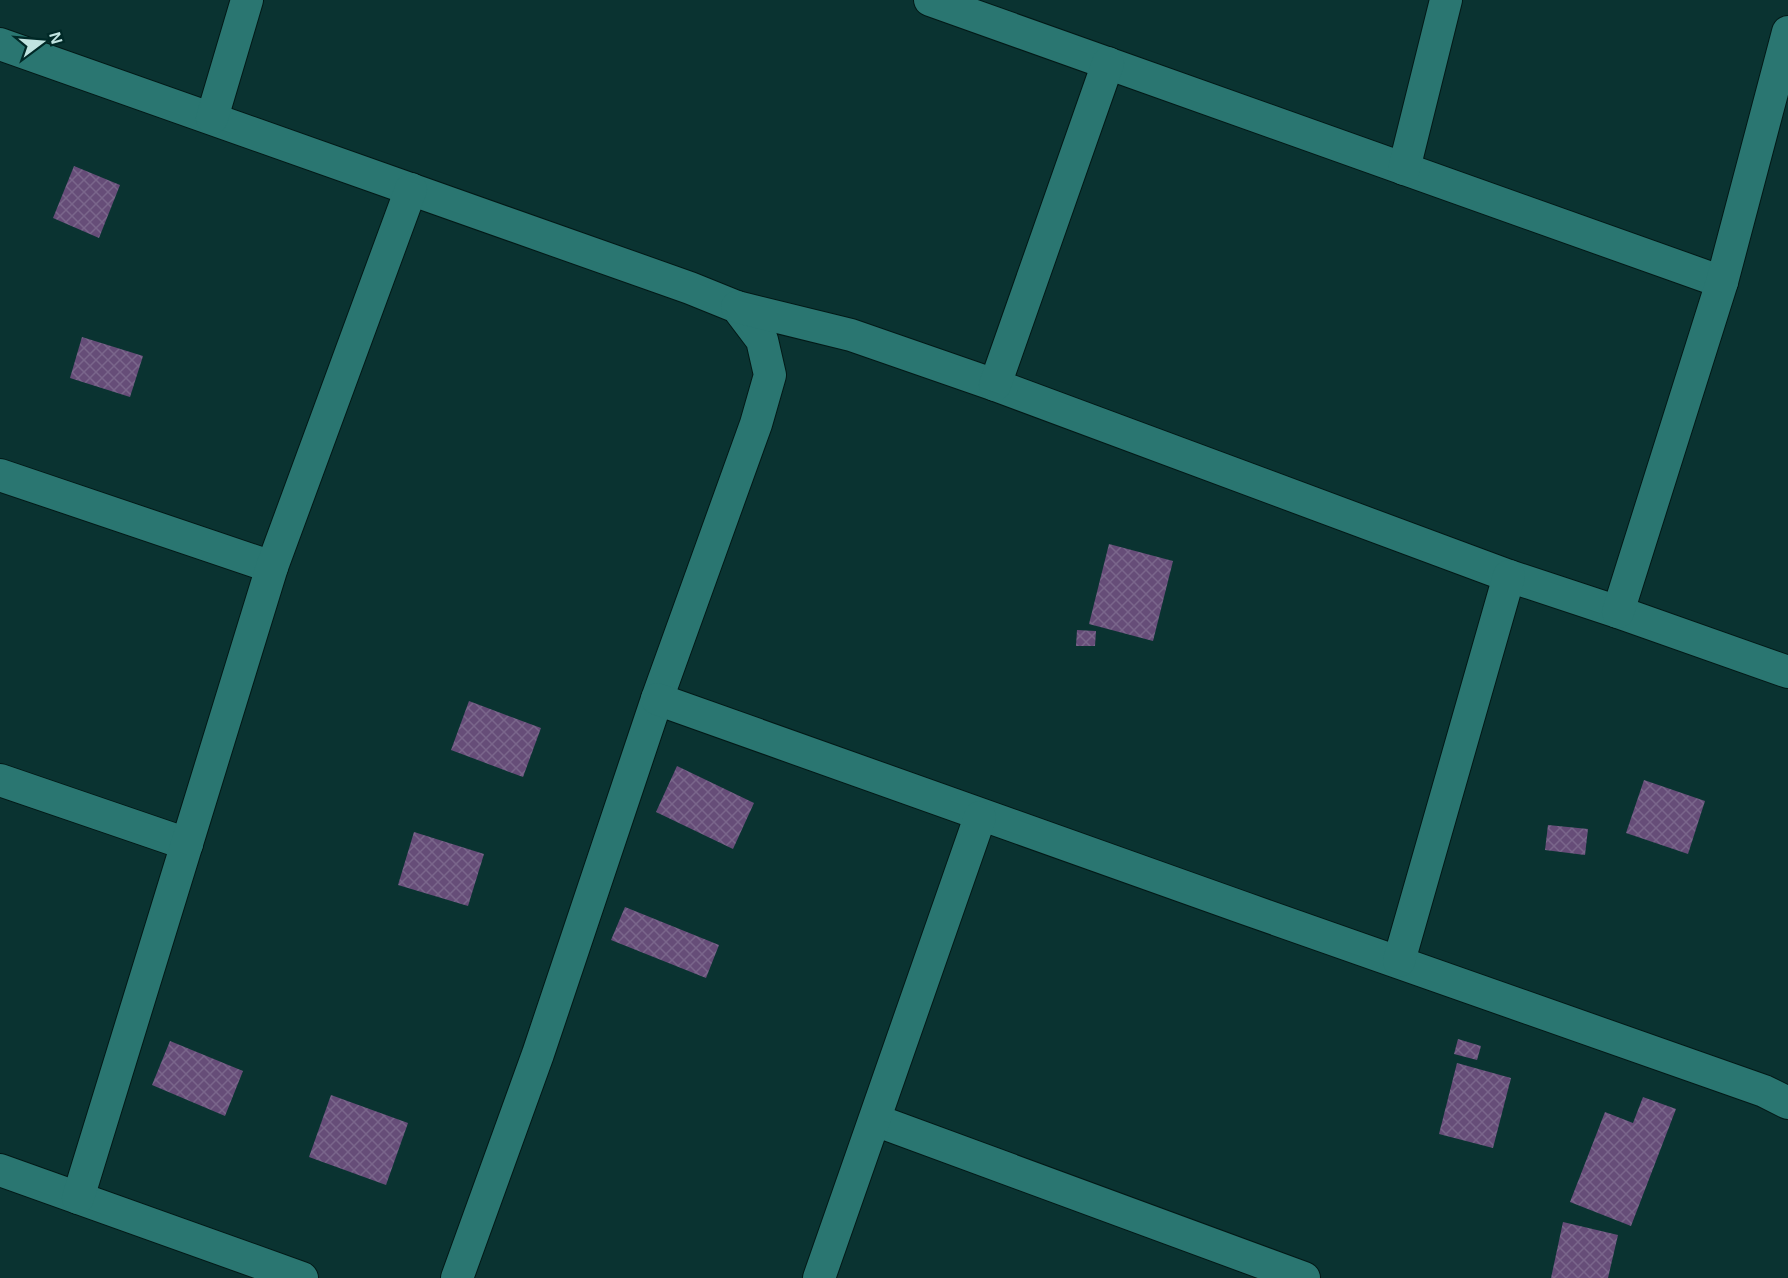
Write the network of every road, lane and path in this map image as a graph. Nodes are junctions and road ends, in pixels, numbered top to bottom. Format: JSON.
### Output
{"nodes":[{"id":1,"x":247,"y":0,"type":"edge"},
{"id":2,"x":930,"y":0,"type":"edge"},
{"id":3,"x":1446,"y":0,"type":"edge"},
{"id":4,"x":1788,"y":32,"type":"edge"},
{"id":5,"x":0,"y":44,"type":"edge"},
{"id":6,"x":1108,"y":63,"type":"junction"},
{"id":7,"x":212,"y":118,"type":"junction"},
{"id":8,"x":1404,"y":169,"type":"junction"},
{"id":9,"x":411,"y":189,"type":"junction"},
{"id":10,"x":1722,"y":282,"type":"junction"},
{"id":11,"x":737,"y":307,"type":"junction"},
{"id":12,"x":994,"y":385,"type":"junction"},
{"id":13,"x":0,"y":475,"type":"edge"},
{"id":14,"x":272,"y":567,"type":"junction"},
{"id":15,"x":1509,"y":576,"type":"junction"},
{"id":16,"x":1618,"y":612,"type":"junction"},
{"id":17,"x":1788,"y":672,"type":"edge"},
{"id":18,"x":657,"y":699,"type":"junction"},
{"id":19,"x":0,"y":780,"type":"edge"},
{"id":20,"x":980,"y":817,"type":"junction"},
{"id":21,"x":187,"y":844,"type":"junction"},
{"id":22,"x":1399,"y":961,"type":"junction"},
{"id":23,"x":1788,"y":1103,"type":"edge"},
{"id":24,"x":875,"y":1120,"type":"junction"},
{"id":25,"x":0,"y":1170,"type":"edge"},
{"id":26,"x":78,"y":1198,"type":"junction"},
{"id":27,"x":302,"y":1278,"type":"edge"},
{"id":28,"x":457,"y":1278,"type":"edge"},
{"id":29,"x":819,"y":1278,"type":"edge"},
{"id":30,"x":1304,"y":1278,"type":"edge"}],
"edges":[{"from":1,"to":7,"type":"street"},
{"from":2,"to":6,"type":"street"},
{"from":3,"to":8,"type":"street"},
{"from":4,"to":10,"type":"street"},
{"from":5,"to":7,"type":"street"},
{"from":6,"to":8,"type":"street"},
{"from":6,"to":12,"type":"street"},
{"from":7,"to":9,"type":"street"},
{"from":8,"to":10,"type":"street"},
{"from":9,"to":11,"type":"street"},
{"from":9,"to":14,"type":"street"},
{"from":10,"to":16,"type":"street"},
{"from":11,"to":12,"type":"street"},
{"from":11,"to":18,"type":"street"},
{"from":12,"to":15,"type":"street"},
{"from":13,"to":14,"type":"street"},
{"from":14,"to":21,"type":"street"},
{"from":15,"to":16,"type":"street"},
{"from":15,"to":22,"type":"street"},
{"from":16,"to":17,"type":"street"},
{"from":18,"to":20,"type":"street"},
{"from":18,"to":28,"type":"street"},
{"from":19,"to":21,"type":"street"},
{"from":20,"to":22,"type":"street"},
{"from":20,"to":24,"type":"street"},
{"from":21,"to":26,"type":"street"},
{"from":22,"to":23,"type":"street"},
{"from":24,"to":29,"type":"street"},
{"from":24,"to":30,"type":"street"},
{"from":25,"to":26,"type":"street"},
{"from":26,"to":27,"type":"street"}]}
